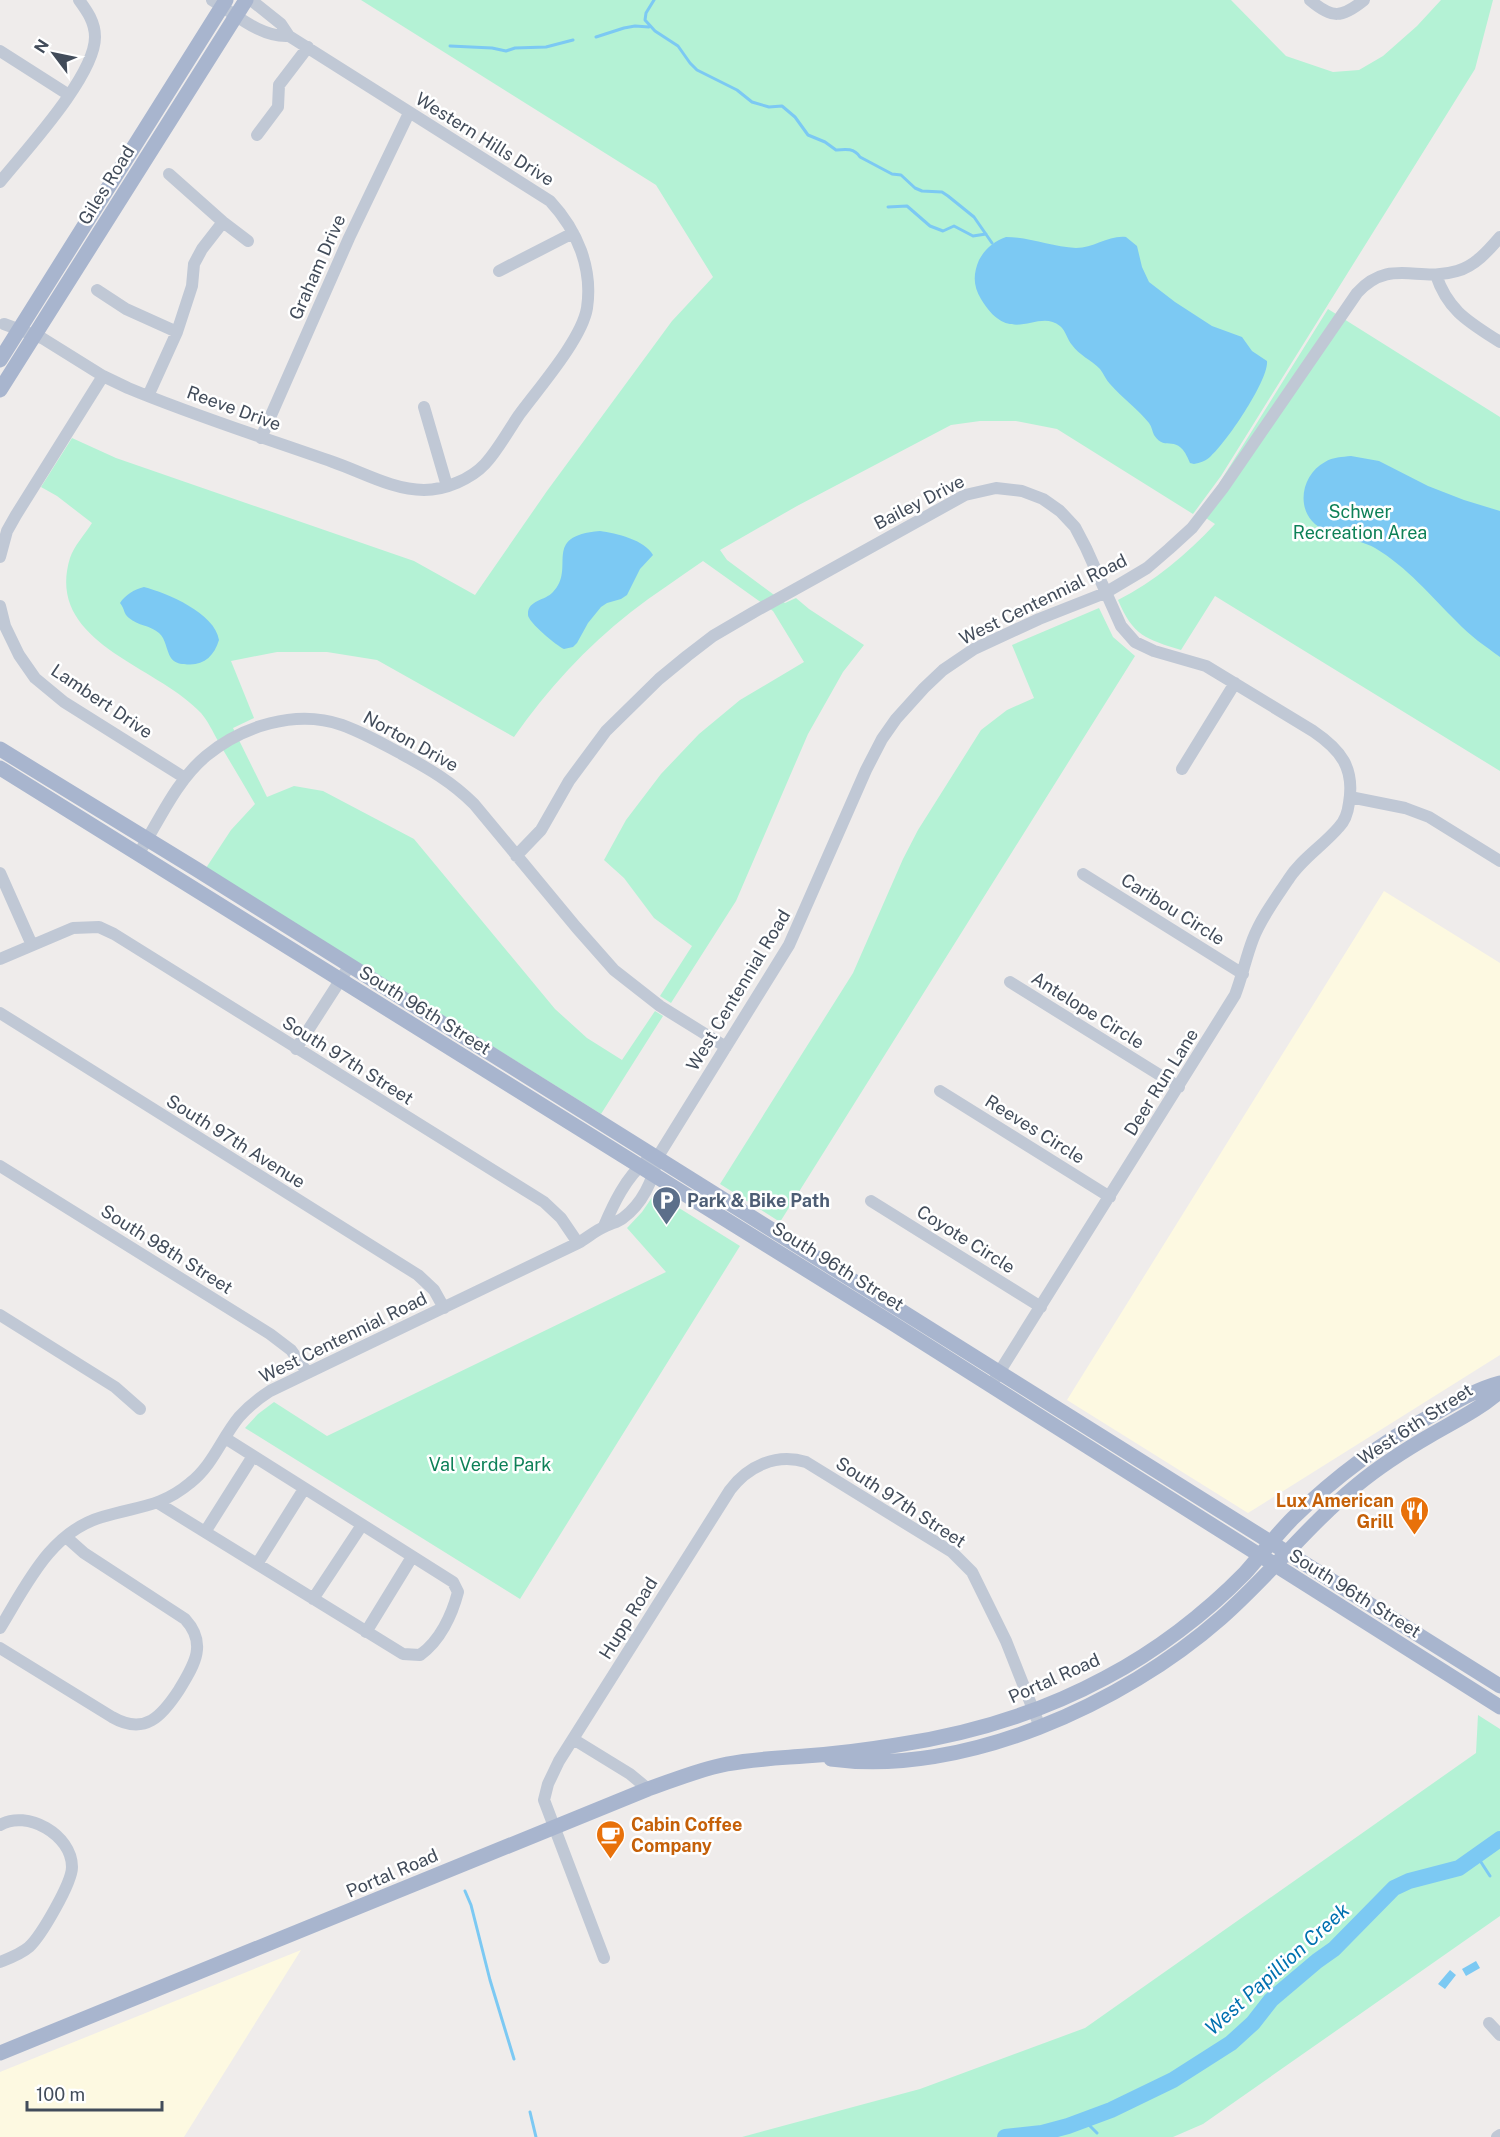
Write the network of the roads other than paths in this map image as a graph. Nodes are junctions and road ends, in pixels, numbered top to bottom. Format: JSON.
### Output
{"nodes":[{"id":1,"x":79,"y":0,"type":"edge"},
{"id":2,"x":246,"y":0,"type":"edge"},
{"id":3,"x":251,"y":0,"type":"edge"},
{"id":4,"x":1310,"y":0,"type":"edge"},
{"id":5,"x":1364,"y":0,"type":"edge"},
{"id":6,"x":220,"y":2,"type":"edge"},
{"id":7,"x":236,"y":15,"type":"junction"},
{"id":8,"x":289,"y":36,"type":"junction"},
{"id":9,"x":308,"y":47,"type":"junction"},
{"id":10,"x":0,"y":51,"type":"edge"},
{"id":11,"x":69,"y":94,"type":"junction"},
{"id":12,"x":409,"y":113,"type":"junction"},
{"id":13,"x":257,"y":135,"type":"dead end"},
{"id":14,"x":169,"y":174,"type":"dead end"},
{"id":15,"x":0,"y":182,"type":"edge"},
{"id":16,"x":223,"y":222,"type":"junction"},
{"id":17,"x":573,"y":233,"type":"junction"},
{"id":18,"x":1500,"y":237,"type":"edge"},
{"id":19,"x":248,"y":241,"type":"dead end"},
{"id":20,"x":499,"y":270,"type":"dead end"},
{"id":21,"x":1436,"y":275,"type":"junction"},
{"id":22,"x":97,"y":290,"type":"dead end"},
{"id":23,"x":1,"y":321,"type":"edge"},
{"id":24,"x":27,"y":332,"type":"junction"},
{"id":25,"x":177,"y":332,"type":"junction"},
{"id":26,"x":1500,"y":342,"type":"edge"},
{"id":27,"x":0,"y":360,"type":"edge"},
{"id":28,"x":103,"y":376,"type":"junction"},
{"id":29,"x":0,"y":390,"type":"edge"},
{"id":30,"x":148,"y":396,"type":"junction"},
{"id":31,"x":424,"y":407,"type":"dead end"},
{"id":32,"x":261,"y":438,"type":"junction"},
{"id":33,"x":447,"y":486,"type":"junction"},
{"id":34,"x":0,"y":557,"type":"edge"},
{"id":35,"x":1105,"y":593,"type":"junction"},
{"id":36,"x":0,"y":609,"type":"edge"},
{"id":37,"x":1235,"y":683,"type":"junction"},
{"id":38,"x":0,"y":749,"type":"edge"},
{"id":39,"x":0,"y":768,"type":"edge"},
{"id":40,"x":1182,"y":768,"type":"dead end"},
{"id":41,"x":185,"y":778,"type":"junction"},
{"id":42,"x":1350,"y":796,"type":"junction"},
{"id":43,"x":148,"y":839,"type":"junction"},
{"id":44,"x":139,"y":853,"type":"junction"},
{"id":45,"x":516,"y":856,"type":"junction"},
{"id":46,"x":1500,"y":861,"type":"edge"},
{"id":47,"x":0,"y":873,"type":"edge"},
{"id":48,"x":1083,"y":874,"type":"dead end"},
{"id":49,"x":32,"y":945,"type":"junction"},
{"id":50,"x":0,"y":959,"type":"edge"},
{"id":51,"x":350,"y":965,"type":"junction"},
{"id":52,"x":1244,"y":974,"type":"junction"},
{"id":53,"x":1010,"y":982,"type":"dead end"},
{"id":54,"x":338,"y":984,"type":"junction"},
{"id":55,"x":0,"y":1013,"type":"edge"},
{"id":56,"x":726,"y":1047,"type":"junction"},
{"id":57,"x":296,"y":1049,"type":"junction"},
{"id":58,"x":1179,"y":1087,"type":"junction"},
{"id":59,"x":940,"y":1091,"type":"dead end"},
{"id":60,"x":657,"y":1158,"type":"junction"},
{"id":61,"x":0,"y":1166,"type":"edge"},
{"id":62,"x":640,"y":1166,"type":"junction"},
{"id":63,"x":654,"y":1175,"type":"junction"},
{"id":64,"x":1110,"y":1197,"type":"junction"},
{"id":65,"x":872,"y":1201,"type":"dead end"},
{"id":66,"x":604,"y":1226,"type":"junction"},
{"id":67,"x":578,"y":1243,"type":"junction"},
{"id":68,"x":1041,"y":1306,"type":"junction"},
{"id":69,"x":444,"y":1308,"type":"junction"},
{"id":70,"x":0,"y":1315,"type":"edge"},
{"id":71,"x":1000,"y":1371,"type":"junction"},
{"id":72,"x":307,"y":1372,"type":"junction"},
{"id":73,"x":1500,"y":1383,"type":"edge"},
{"id":74,"x":991,"y":1385,"type":"junction"},
{"id":75,"x":1500,"y":1390,"type":"edge"},
{"id":76,"x":140,"y":1409,"type":"dead end"},
{"id":77,"x":225,"y":1438,"type":"junction"},
{"id":78,"x":253,"y":1456,"type":"junction"},
{"id":79,"x":785,"y":1460,"type":"joint"},
{"id":80,"x":304,"y":1489,"type":"junction"},
{"id":81,"x":159,"y":1503,"type":"junction"},
{"id":82,"x":362,"y":1525,"type":"junction"},
{"id":83,"x":205,"y":1532,"type":"junction"},
{"id":84,"x":66,"y":1537,"type":"junction"},
{"id":85,"x":1271,"y":1542,"type":"junction"},
{"id":86,"x":1286,"y":1552,"type":"junction"},
{"id":87,"x":1260,"y":1555,"type":"junction"},
{"id":88,"x":412,"y":1557,"type":"junction"},
{"id":89,"x":257,"y":1564,"type":"junction"},
{"id":90,"x":1274,"y":1565,"type":"junction"},
{"id":91,"x":313,"y":1599,"type":"junction"},
{"id":92,"x":0,"y":1629,"type":"edge"},
{"id":93,"x":366,"y":1632,"type":"junction"},
{"id":94,"x":0,"y":1648,"type":"edge"},
{"id":95,"x":1500,"y":1686,"type":"edge"},
{"id":96,"x":1500,"y":1707,"type":"edge"},
{"id":97,"x":1034,"y":1711,"type":"junction"},
{"id":98,"x":1040,"y":1727,"type":"junction"},
{"id":99,"x":573,"y":1739,"type":"junction"},
{"id":100,"x":807,"y":1756,"type":"junction"},
{"id":101,"x":648,"y":1789,"type":"junction"},
{"id":102,"x":0,"y":1825,"type":"edge"},
{"id":103,"x":553,"y":1828,"type":"junction"},
{"id":104,"x":604,"y":1958,"type":"dead end"},
{"id":105,"x":0,"y":1962,"type":"edge"},
{"id":106,"x":1489,"y":2023,"type":"dead end"},
{"id":107,"x":1500,"y":2035,"type":"edge"},
{"id":108,"x":0,"y":2054,"type":"edge"}],
"edges":[{"from":1,"to":11,"type":"street"},
{"from":2,"to":7,"type":"main road","name":"Giles Road"},
{"from":3,"to":8,"type":"street","name":"Western Hills Drive"},
{"from":4,"to":5,"type":"street"},
{"from":6,"to":7,"type":"street","name":"Western Hills Drive"},
{"from":6,"to":24,"type":"main road","name":"Giles Road"},
{"from":7,"to":8,"type":"street","name":"Western Hills Drive"},
{"from":7,"to":24,"type":"main road","name":"Giles Road"},
{"from":8,"to":9,"type":"street","name":"Western Hills Drive"},
{"from":9,"to":12,"type":"street","name":"Western Hills Drive"},
{"from":9,"to":13,"type":"street"},
{"from":10,"to":11,"type":"street"},
{"from":11,"to":15,"type":"street"},
{"from":12,"to":17,"type":"street","name":"Western Hills Drive"},
{"from":12,"to":32,"type":"street","name":"Graham Drive"},
{"from":14,"to":16,"type":"street"},
{"from":16,"to":19,"type":"street"},
{"from":16,"to":25,"type":"street"},
{"from":17,"to":20,"type":"street"},
{"from":17,"to":33,"type":"street","name":"Western Hills Drive"},
{"from":18,"to":21,"type":"street","name":"West Centennial Road"},
{"from":21,"to":26,"type":"street"},
{"from":21,"to":35,"type":"street","name":"West Centennial Road"},
{"from":22,"to":25,"type":"street"},
{"from":23,"to":24,"type":"street","name":"Reeve Drive"},
{"from":24,"to":27,"type":"main road","name":"Giles Road"},
{"from":24,"to":28,"type":"street","name":"Reeve Drive"},
{"from":24,"to":29,"type":"main road","name":"Giles Road"},
{"from":25,"to":30,"type":"street"},
{"from":28,"to":30,"type":"street","name":"Reeve Drive"},
{"from":28,"to":34,"type":"street"},
{"from":30,"to":32,"type":"street","name":"Reeve Drive"},
{"from":31,"to":33,"type":"street"},
{"from":32,"to":33,"type":"street","name":"Reeve Drive"},
{"from":35,"to":37,"type":"street","name":"Bailey Drive"},
{"from":35,"to":45,"type":"street","name":"Bailey Drive"},
{"from":35,"to":56,"type":"street","name":"West Centennial Road"},
{"from":36,"to":41,"type":"street","name":"Lambert Drive"},
{"from":37,"to":40,"type":"street"},
{"from":37,"to":42,"type":"street","name":"Bailey Drive"},
{"from":38,"to":43,"type":"main road","name":"South 96th Street"},
{"from":39,"to":44,"type":"main road","name":"South 96th Street"},
{"from":41,"to":43,"type":"street","name":"Norton Drive"},
{"from":41,"to":45,"type":"street","name":"Norton Drive"},
{"from":42,"to":46,"type":"street"},
{"from":42,"to":52,"type":"street","name":"Deer Run Lane"},
{"from":43,"to":44,"type":"street","name":"Norton Drive"},
{"from":43,"to":51,"type":"main road","name":"South 96th Street"},
{"from":44,"to":54,"type":"main road","name":"South 96th Street"},
{"from":45,"to":56,"type":"street","name":"Norton Drive"},
{"from":47,"to":49,"type":"street"},
{"from":48,"to":52,"type":"street","name":"Caribou Circle"},
{"from":49,"to":50,"type":"street"},
{"from":49,"to":57,"type":"street","name":"South 97th Street"},
{"from":51,"to":54,"type":"street"},
{"from":51,"to":60,"type":"main road","name":"South 96th Street"},
{"from":52,"to":58,"type":"street","name":"Deer Run Lane"},
{"from":53,"to":58,"type":"street","name":"Antelope Circle"},
{"from":54,"to":57,"type":"street"},
{"from":54,"to":62,"type":"main road","name":"South 96th Street"},
{"from":55,"to":69,"type":"street","name":"South 97th Avenue"},
{"from":56,"to":60,"type":"street","name":"West Centennial Road"},
{"from":57,"to":67,"type":"street","name":"South 97th Street"},
{"from":58,"to":64,"type":"street","name":"Deer Run Lane"},
{"from":59,"to":64,"type":"street","name":"Reeves Circle"},
{"from":60,"to":62,"type":"street"},
{"from":60,"to":63,"type":"street","name":"West Centennial Road"},
{"from":60,"to":71,"type":"main road","name":"South 96th Street"},
{"from":61,"to":72,"type":"street","name":"South 98th Street"},
{"from":62,"to":63,"type":"main road","name":"South 96th Street"},
{"from":62,"to":66,"type":"street","name":"West Centennial Road"},
{"from":63,"to":66,"type":"street","name":"West Centennial Road"},
{"from":63,"to":74,"type":"main road","name":"South 96th Street"},
{"from":64,"to":68,"type":"street","name":"Deer Run Lane"},
{"from":65,"to":68,"type":"street","name":"Coyote Circle"},
{"from":66,"to":67,"type":"street","name":"West Centennial Road"},
{"from":67,"to":69,"type":"street","name":"West Centennial Road"},
{"from":68,"to":71,"type":"street","name":"Deer Run Lane"},
{"from":69,"to":72,"type":"street","name":"West Centennial Road"},
{"from":70,"to":76,"type":"street"},
{"from":71,"to":74,"type":"street","name":"Deer Run Lane"},
{"from":71,"to":85,"type":"main road","name":"South 96th Street"},
{"from":72,"to":77,"type":"street","name":"West Centennial Road"},
{"from":73,"to":85,"type":"main road","name":"West 6th Street"},
{"from":74,"to":87,"type":"main road","name":"South 96th Street"},
{"from":75,"to":86,"type":"main road","name":"West 6th Street"},
{"from":77,"to":78,"type":"street"},
{"from":77,"to":81,"type":"street","name":"West Centennial Road"},
{"from":78,"to":80,"type":"street"},
{"from":78,"to":83,"type":"street"},
{"from":79,"to":97,"type":"street","name":"South 97th Street"},
{"from":79,"to":99,"type":"street","name":"Hupp Road"},
{"from":80,"to":82,"type":"street"},
{"from":80,"to":89,"type":"street"},
{"from":81,"to":83,"type":"street"},
{"from":81,"to":84,"type":"street","name":"West Centennial Road"},
{"from":82,"to":88,"type":"street"},
{"from":82,"to":91,"type":"street"},
{"from":83,"to":89,"type":"street"},
{"from":84,"to":92,"type":"street","name":"West Centennial Road"},
{"from":84,"to":94,"type":"street"},
{"from":85,"to":86,"type":"main road","name":"South 96th Street"},
{"from":85,"to":87,"type":"main road","name":"Portal Road"},
{"from":86,"to":90,"type":"main road","name":"West 6th Street"},
{"from":86,"to":95,"type":"main road","name":"South 96th Street"},
{"from":87,"to":90,"type":"main road","name":"South 96th Street"},
{"from":87,"to":97,"type":"main road","name":"Portal Road"},
{"from":88,"to":93,"type":"street"},
{"from":88,"to":93,"type":"street"},
{"from":89,"to":91,"type":"street"},
{"from":90,"to":96,"type":"main road","name":"South 96th Street"},
{"from":90,"to":98,"type":"main road","name":"Portal Road"},
{"from":91,"to":93,"type":"street"},
{"from":97,"to":98,"type":"street","name":"South 97th Street"},
{"from":97,"to":100,"type":"main road","name":"Portal Road"},
{"from":98,"to":100,"type":"main road","name":"Portal Road"},
{"from":99,"to":101,"type":"street"},
{"from":99,"to":103,"type":"street","name":"Hupp Road"},
{"from":100,"to":101,"type":"main road","name":"Portal Road"},
{"from":101,"to":103,"type":"main road","name":"Portal Road"},
{"from":102,"to":105,"type":"street"},
{"from":103,"to":104,"type":"street","name":"Hupp Road"},
{"from":103,"to":108,"type":"main road","name":"Portal Road"},
{"from":106,"to":107,"type":"street"}]}
